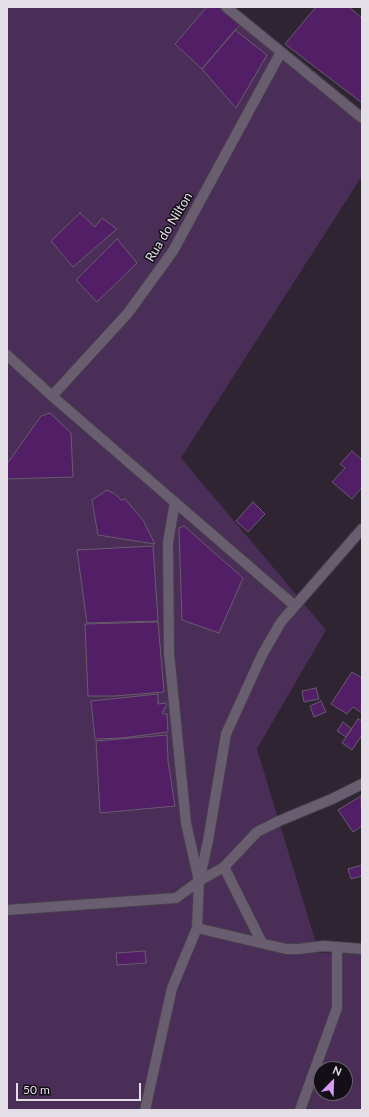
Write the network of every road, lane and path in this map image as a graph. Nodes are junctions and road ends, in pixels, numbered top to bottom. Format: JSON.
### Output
{"nodes":[{"id":1,"x":226,"y":7,"type":"edge"},
{"id":2,"x":281,"y":52,"type":"junction"},
{"id":3,"x":362,"y":118,"type":"edge"},
{"id":4,"x":7,"y":355,"type":"edge"},
{"id":5,"x":52,"y":396,"type":"junction"},
{"id":6,"x":175,"y":502,"type":"junction"},
{"id":7,"x":362,"y":529,"type":"edge"},
{"id":8,"x":295,"y":606,"type":"junction"},
{"id":9,"x":362,"y":784,"type":"edge"},
{"id":10,"x":224,"y":867,"type":"junction"},
{"id":11,"x":199,"y":881,"type":"junction"},
{"id":12,"x":7,"y":910,"type":"edge"},
{"id":13,"x":197,"y":928,"type":"junction"},
{"id":14,"x":262,"y":943,"type":"junction"},
{"id":15,"x":337,"y":947,"type":"junction"},
{"id":16,"x":362,"y":949,"type":"edge"},
{"id":17,"x":145,"y":1110,"type":"edge"},
{"id":18,"x":300,"y":1110,"type":"edge"}],
"edges":[{"from":1,"to":2,"type":"street"},
{"from":2,"to":3,"type":"street"},
{"from":2,"to":5,"type":"street","name":"Rua do Nilton"},
{"from":4,"to":5,"type":"street"},
{"from":5,"to":6,"type":"street"},
{"from":6,"to":8,"type":"street"},
{"from":6,"to":11,"type":"street"},
{"from":7,"to":8,"type":"street"},
{"from":8,"to":11,"type":"street"},
{"from":9,"to":10,"type":"street"},
{"from":10,"to":11,"type":"street"},
{"from":10,"to":14,"type":"street"},
{"from":11,"to":12,"type":"street"},
{"from":11,"to":13,"type":"street"},
{"from":13,"to":14,"type":"street"},
{"from":13,"to":17,"type":"street"},
{"from":14,"to":15,"type":"street"},
{"from":15,"to":16,"type":"street"},
{"from":15,"to":18,"type":"street"}]}
